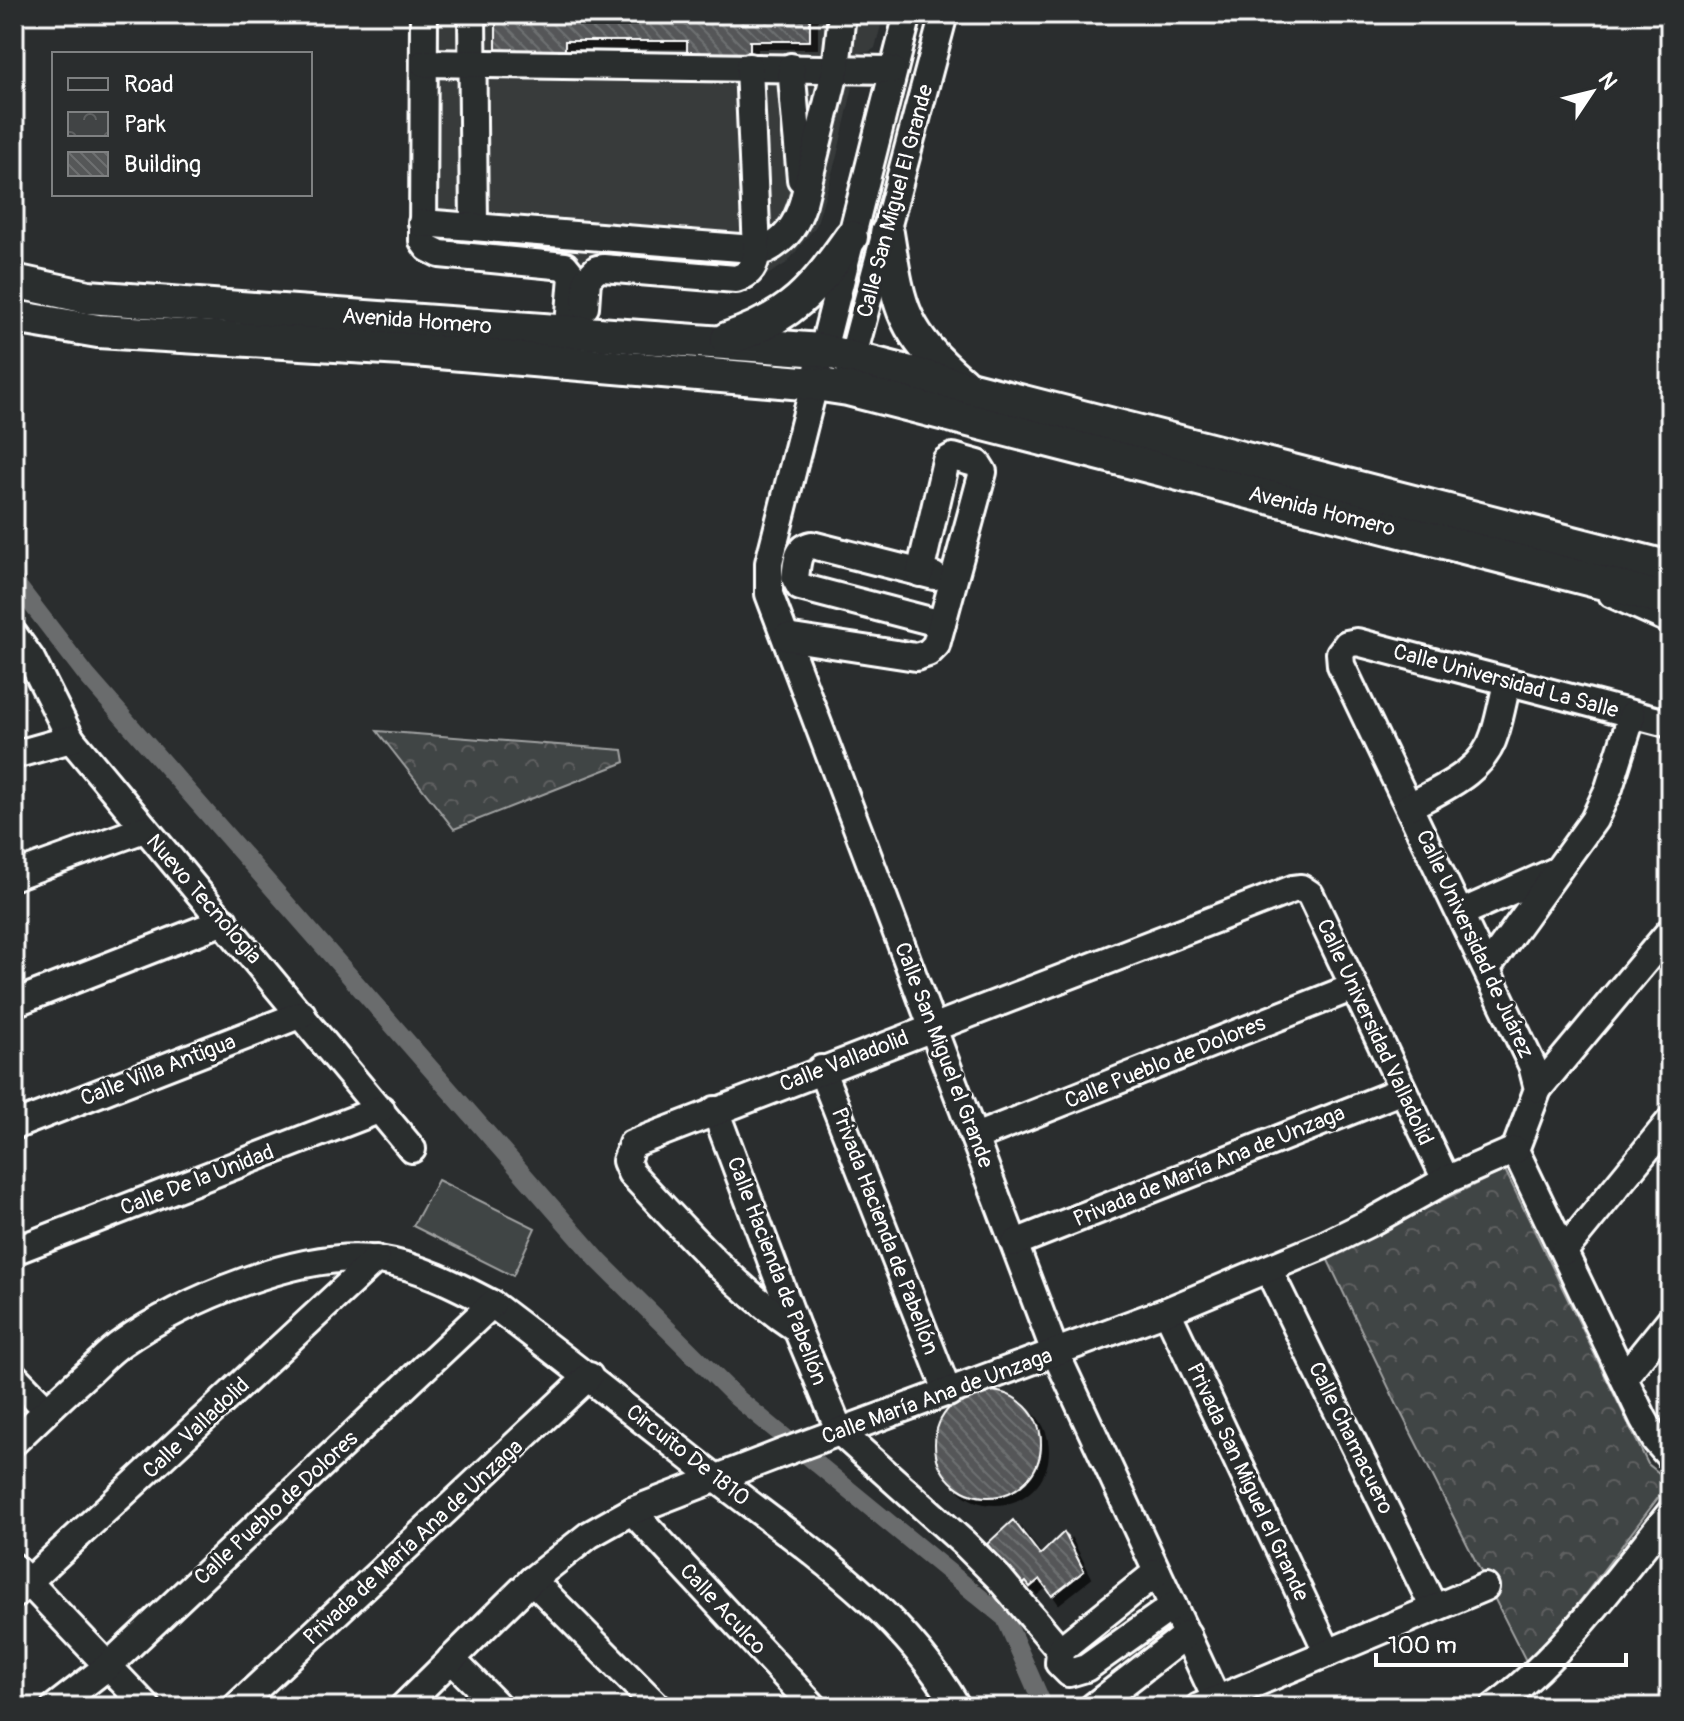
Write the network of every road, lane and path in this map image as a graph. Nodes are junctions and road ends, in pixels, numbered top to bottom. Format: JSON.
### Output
{"nodes":[{"id":1,"x":424,"y":14,"type":"edge"},
{"id":2,"x":472,"y":14,"type":"edge"},
{"id":3,"x":842,"y":14,"type":"edge"},
{"id":4,"x":908,"y":14,"type":"edge"},
{"id":5,"x":944,"y":14,"type":"edge"},
{"id":6,"x":424,"y":63,"type":"junction"},
{"id":7,"x":471,"y":64,"type":"junction"},
{"id":8,"x":749,"y":67,"type":"junction"},
{"id":9,"x":791,"y":67,"type":"junction"},
{"id":10,"x":836,"y":68,"type":"junction"},
{"id":11,"x":892,"y":70,"type":"junction"},
{"id":12,"x":803,"y":203,"type":"junction"},
{"id":13,"x":422,"y":223,"type":"junction"},
{"id":14,"x":474,"y":227,"type":"junction"},
{"id":15,"x":887,"y":233,"type":"junction"},
{"id":16,"x":851,"y":237,"type":"junction"},
{"id":17,"x":757,"y":251,"type":"junction"},
{"id":18,"x":14,"y":281,"type":"edge"},
{"id":19,"x":14,"y":317,"type":"edge"},
{"id":20,"x":717,"y":342,"type":"junction"},
{"id":21,"x":576,"y":347,"type":"junction"},
{"id":22,"x":821,"y":350,"type":"junction"},
{"id":23,"x":853,"y":356,"type":"junction"},
{"id":24,"x":815,"y":384,"type":"junction"},
{"id":25,"x":848,"y":389,"type":"junction"},
{"id":26,"x":977,"y":401,"type":"junction"},
{"id":27,"x":965,"y":458,"type":"junction"},
{"id":28,"x":1670,"y":568,"type":"edge"},
{"id":29,"x":920,"y":573,"type":"junction"},
{"id":30,"x":1581,"y":578,"type":"junction"},
{"id":31,"x":953,"y":581,"type":"junction"},
{"id":32,"x":1670,"y":600,"type":"edge"},
{"id":33,"x":1670,"y":620,"type":"edge"},
{"id":34,"x":942,"y":624,"type":"junction"},
{"id":35,"x":14,"y":635,"type":"edge"},
{"id":36,"x":786,"y":637,"type":"junction"},
{"id":37,"x":1343,"y":648,"type":"joint"},
{"id":38,"x":1507,"y":683,"type":"junction"},
{"id":39,"x":1632,"y":715,"type":"junction"},
{"id":40,"x":1670,"y":724,"type":"edge"},
{"id":41,"x":71,"y":739,"type":"junction"},
{"id":42,"x":14,"y":755,"type":"edge"},
{"id":43,"x":1410,"y":806,"type":"junction"},
{"id":44,"x":144,"y":829,"type":"junction"},
{"id":45,"x":1559,"y":869,"type":"junction"},
{"id":46,"x":14,"y":876,"type":"edge"},
{"id":47,"x":1301,"y":888,"type":"joint"},
{"id":48,"x":1461,"y":913,"type":"junction"},
{"id":49,"x":224,"y":921,"type":"junction"},
{"id":50,"x":1670,"y":931,"type":"edge"},
{"id":51,"x":1487,"y":968,"type":"junction"},
{"id":52,"x":1354,"y":987,"type":"junction"},
{"id":53,"x":14,"y":1003,"type":"edge"},
{"id":54,"x":302,"y":1014,"type":"junction"},
{"id":55,"x":934,"y":1027,"type":"junction"},
{"id":56,"x":821,"y":1069,"type":"junction"},
{"id":57,"x":1538,"y":1089,"type":"junction"},
{"id":58,"x":1403,"y":1090,"type":"junction"},
{"id":59,"x":381,"y":1109,"type":"junction"},
{"id":60,"x":715,"y":1110,"type":"junction"},
{"id":61,"x":1670,"y":1121,"type":"edge"},
{"id":62,"x":14,"y":1126,"type":"edge"},
{"id":63,"x":975,"y":1137,"type":"junction"},
{"id":64,"x":412,"y":1149,"type":"dead end"},
{"id":65,"x":1515,"y":1150,"type":"junction"},
{"id":66,"x":1446,"y":1180,"type":"junction"},
{"id":67,"x":1015,"y":1243,"type":"junction"},
{"id":68,"x":14,"y":1251,"type":"edge"},
{"id":69,"x":1564,"y":1251,"type":"junction"},
{"id":70,"x":376,"y":1259,"type":"junction"},
{"id":71,"x":1268,"y":1269,"type":"junction"},
{"id":72,"x":492,"y":1304,"type":"junction"},
{"id":73,"x":1167,"y":1311,"type":"junction"},
{"id":74,"x":1670,"y":1320,"type":"edge"},
{"id":75,"x":797,"y":1329,"type":"junction"},
{"id":76,"x":1055,"y":1352,"type":"junction"},
{"id":77,"x":14,"y":1376,"type":"edge"},
{"id":78,"x":589,"y":1376,"type":"junction"},
{"id":79,"x":1624,"y":1377,"type":"junction"},
{"id":80,"x":948,"y":1393,"type":"junction"},
{"id":81,"x":47,"y":1410,"type":"junction"},
{"id":82,"x":840,"y":1432,"type":"junction"},
{"id":83,"x":14,"y":1442,"type":"edge"},
{"id":84,"x":1670,"y":1457,"type":"edge"},
{"id":85,"x":716,"y":1478,"type":"junction"},
{"id":86,"x":632,"y":1511,"type":"junction"},
{"id":87,"x":1670,"y":1513,"type":"edge"},
{"id":88,"x":1157,"y":1572,"type":"junction"},
{"id":89,"x":532,"y":1580,"type":"junction"},
{"id":90,"x":19,"y":1582,"type":"edge"},
{"id":91,"x":1485,"y":1587,"type":"dead end"},
{"id":92,"x":1173,"y":1606,"type":"junction"},
{"id":93,"x":1434,"y":1608,"type":"junction"},
{"id":94,"x":1187,"y":1634,"type":"junction"},
{"id":95,"x":1060,"y":1650,"type":"junction"},
{"id":96,"x":1328,"y":1653,"type":"junction"},
{"id":97,"x":451,"y":1659,"type":"junction"},
{"id":98,"x":108,"y":1666,"type":"junction"},
{"id":99,"x":1212,"y":1705,"type":"edge"},
{"id":100,"x":55,"y":1707,"type":"edge"},
{"id":101,"x":147,"y":1707,"type":"edge"},
{"id":102,"x":236,"y":1707,"type":"edge"},
{"id":103,"x":403,"y":1707,"type":"edge"},
{"id":104,"x":499,"y":1707,"type":"edge"},
{"id":105,"x":658,"y":1707,"type":"edge"},
{"id":106,"x":814,"y":1707,"type":"edge"},
{"id":107,"x":957,"y":1707,"type":"edge"},
{"id":108,"x":1093,"y":1707,"type":"edge"},
{"id":109,"x":1494,"y":1707,"type":"edge"}],
"edges":[{"from":1,"to":6,"type":"street"},
{"from":2,"to":7,"type":"street"},
{"from":3,"to":10,"type":"street"},
{"from":4,"to":11,"type":"street","name":"Calle San Miguel El Grande"},
{"from":5,"to":15,"type":"street","name":"Calle San Miguel El Grande"},
{"from":6,"to":7,"type":"street"},
{"from":6,"to":13,"type":"street"},
{"from":7,"to":8,"type":"street"},
{"from":7,"to":14,"type":"street"},
{"from":8,"to":9,"type":"street"},
{"from":8,"to":17,"type":"street"},
{"from":9,"to":10,"type":"street"},
{"from":9,"to":12,"type":"street"},
{"from":10,"to":11,"type":"street"},
{"from":10,"to":12,"type":"street"},
{"from":11,"to":16,"type":"street","name":"Calle San Miguel El Grande"},
{"from":12,"to":17,"type":"street"},
{"from":13,"to":14,"type":"street"},
{"from":13,"to":21,"type":"street"},
{"from":14,"to":17,"type":"street"},
{"from":15,"to":23,"type":"street","name":"Calle San Miguel El Grande"},
{"from":15,"to":26,"type":"main road"},
{"from":16,"to":20,"type":"main road"},
{"from":16,"to":22,"type":"street","name":"Calle San Miguel El Grande"},
{"from":17,"to":21,"type":"street"},
{"from":18,"to":21,"type":"main road","name":"Avenida Homero"},
{"from":19,"to":21,"type":"main road","name":"Avenida Homero"},
{"from":20,"to":21,"type":"main road","name":"Avenida Homero"},
{"from":20,"to":22,"type":"main road","name":"Avenida Homero"},
{"from":21,"to":24,"type":"main road","name":"Avenida Homero"},
{"from":22,"to":23,"type":"main road","name":"Avenida Homero"},
{"from":22,"to":24,"type":"street","name":"Calle San Miguel El Grande"},
{"from":23,"to":25,"type":"street","name":"Calle San Miguel El Grande"},
{"from":23,"to":26,"type":"main road","name":"Avenida Homero"},
{"from":24,"to":25,"type":"main road","name":"Avenida Homero"},
{"from":24,"to":36,"type":"street","name":"Calle San Miguel el Grande"},
{"from":25,"to":26,"type":"main road","name":"Avenida Homero"},
{"from":26,"to":27,"type":"street"},
{"from":26,"to":28,"type":"main road","name":"Avenida Homero"},
{"from":26,"to":30,"type":"main road","name":"Avenida Homero"},
{"from":27,"to":29,"type":"street"},
{"from":27,"to":31,"type":"street"},
{"from":29,"to":31,"type":"street"},
{"from":29,"to":34,"type":"street"},
{"from":30,"to":32,"type":"main road","name":"Avenida Homero"},
{"from":30,"to":33,"type":"street"},
{"from":31,"to":34,"type":"street"},
{"from":34,"to":36,"type":"street"},
{"from":35,"to":41,"type":"street","name":"Nuevo Tecnologia"},
{"from":36,"to":55,"type":"street","name":"Calle San Miguel el Grande"},
{"from":37,"to":38,"type":"street","name":"Calle Universidad La Salle"},
{"from":37,"to":43,"type":"street","name":"Calle Universidad de Juárez"},
{"from":38,"to":39,"type":"street","name":"Calle Universidad La Salle"},
{"from":38,"to":43,"type":"street"},
{"from":39,"to":40,"type":"street","name":"Calle Universidad La Salle"},
{"from":39,"to":45,"type":"street"},
{"from":41,"to":42,"type":"street"},
{"from":41,"to":44,"type":"street","name":"Nuevo Tecnologia"},
{"from":43,"to":48,"type":"street","name":"Calle Universidad de Juárez"},
{"from":44,"to":46,"type":"street"},
{"from":44,"to":49,"type":"street","name":"Nuevo Tecnologia"},
{"from":45,"to":48,"type":"street"},
{"from":45,"to":51,"type":"street"},
{"from":47,"to":52,"type":"street","name":"Calle Universidad Valladolid"},
{"from":47,"to":55,"type":"street","name":"Calle Valladolid"},
{"from":48,"to":51,"type":"street","name":"Calle Universidad de Juárez"},
{"from":49,"to":53,"type":"street"},
{"from":49,"to":54,"type":"street","name":"Nuevo Tecnologia"},
{"from":50,"to":57,"type":"street"},
{"from":51,"to":57,"type":"street","name":"Calle Universidad de Juárez"},
{"from":52,"to":58,"type":"street","name":"Calle Universidad Valladolid"},
{"from":52,"to":63,"type":"street","name":"Calle Pueblo de Dolores"},
{"from":54,"to":59,"type":"street","name":"Nuevo Tecnologia"},
{"from":54,"to":62,"type":"street","name":"Calle Villa Antigua"},
{"from":55,"to":56,"type":"street","name":"Calle Valladolid"},
{"from":55,"to":63,"type":"street","name":"Calle San Miguel el Grande"},
{"from":56,"to":60,"type":"street","name":"Calle Valladolid"},
{"from":56,"to":80,"type":"street","name":"Privada Hacienda de Pabellón"},
{"from":57,"to":65,"type":"street"},
{"from":58,"to":66,"type":"street","name":"Calle Universidad Valladolid"},
{"from":58,"to":67,"type":"street","name":"Privada de María Ana de Unzaga"},
{"from":59,"to":64,"type":"street","name":"Nuevo Tecnologia"},
{"from":59,"to":68,"type":"street","name":"Calle De la Unidad"},
{"from":60,"to":75,"type":"street","name":"Calle Hacienda de Pabellón"},
{"from":60,"to":75,"type":"street","name":"Calle Valladolid"},
{"from":61,"to":69,"type":"street"},
{"from":63,"to":67,"type":"street","name":"Calle San Miguel el Grande"},
{"from":65,"to":66,"type":"street","name":"Calle María Ana de Unzaga"},
{"from":65,"to":69,"type":"street"},
{"from":66,"to":71,"type":"street","name":"Calle María Ana de Unzaga"},
{"from":67,"to":76,"type":"street","name":"Calle San Miguel el Grande"},
{"from":69,"to":79,"type":"street"},
{"from":70,"to":72,"type":"street","name":"Circuito De 1810"},
{"from":70,"to":81,"type":"street"},
{"from":70,"to":90,"type":"street","name":"Calle Valladolid"},
{"from":71,"to":73,"type":"street","name":"Calle María Ana de Unzaga"},
{"from":71,"to":93,"type":"street","name":"Calle Chamacuero"},
{"from":72,"to":78,"type":"street","name":"Circuito De 1810"},
{"from":72,"to":98,"type":"street","name":"Calle Pueblo de Dolores"},
{"from":73,"to":76,"type":"street","name":"Calle María Ana de Unzaga"},
{"from":73,"to":96,"type":"street","name":"Privada San Miguel el Grande"},
{"from":74,"to":79,"type":"street"},
{"from":75,"to":82,"type":"street","name":"Calle Hacienda de Pabellón"},
{"from":76,"to":80,"type":"street","name":"Calle María Ana de Unzaga"},
{"from":76,"to":88,"type":"street","name":"Calle San Miguel el Grande"},
{"from":77,"to":81,"type":"street"},
{"from":78,"to":85,"type":"street","name":"Circuito De 1810"},
{"from":78,"to":102,"type":"street","name":"Privada de María Ana de Unzaga"},
{"from":79,"to":84,"type":"street"},
{"from":80,"to":82,"type":"street","name":"Calle María Ana de Unzaga"},
{"from":81,"to":83,"type":"street"},
{"from":82,"to":85,"type":"street","name":"Calle María Ana de Unzaga"},
{"from":82,"to":95,"type":"street"},
{"from":85,"to":86,"type":"street","name":"Calle María Ana de Unzaga"},
{"from":85,"to":107,"type":"street","name":"Circuito De 1810"},
{"from":86,"to":89,"type":"street","name":"Calle María Ana de Unzaga"},
{"from":86,"to":106,"type":"street","name":"Calle Aculco"},
{"from":87,"to":109,"type":"street"},
{"from":88,"to":92,"type":"street","name":"Calle San Miguel el Grande"},
{"from":88,"to":95,"type":"street"},
{"from":89,"to":97,"type":"street","name":"Calle María Ana de Unzaga"},
{"from":89,"to":105,"type":"street"},
{"from":90,"to":98,"type":"street"},
{"from":91,"to":93,"type":"street"},
{"from":92,"to":94,"type":"street","name":"Calle San Miguel el Grande"},
{"from":92,"to":95,"type":"street"},
{"from":93,"to":96,"type":"street"},
{"from":94,"to":99,"type":"street","name":"Calle San Miguel el Grande"},
{"from":94,"to":108,"type":"street"},
{"from":96,"to":99,"type":"street"},
{"from":97,"to":103,"type":"street","name":"Calle María Ana de Unzaga"},
{"from":97,"to":104,"type":"street"},
{"from":98,"to":100,"type":"street","name":"Calle Pueblo de Dolores"},
{"from":98,"to":101,"type":"street"}]}
